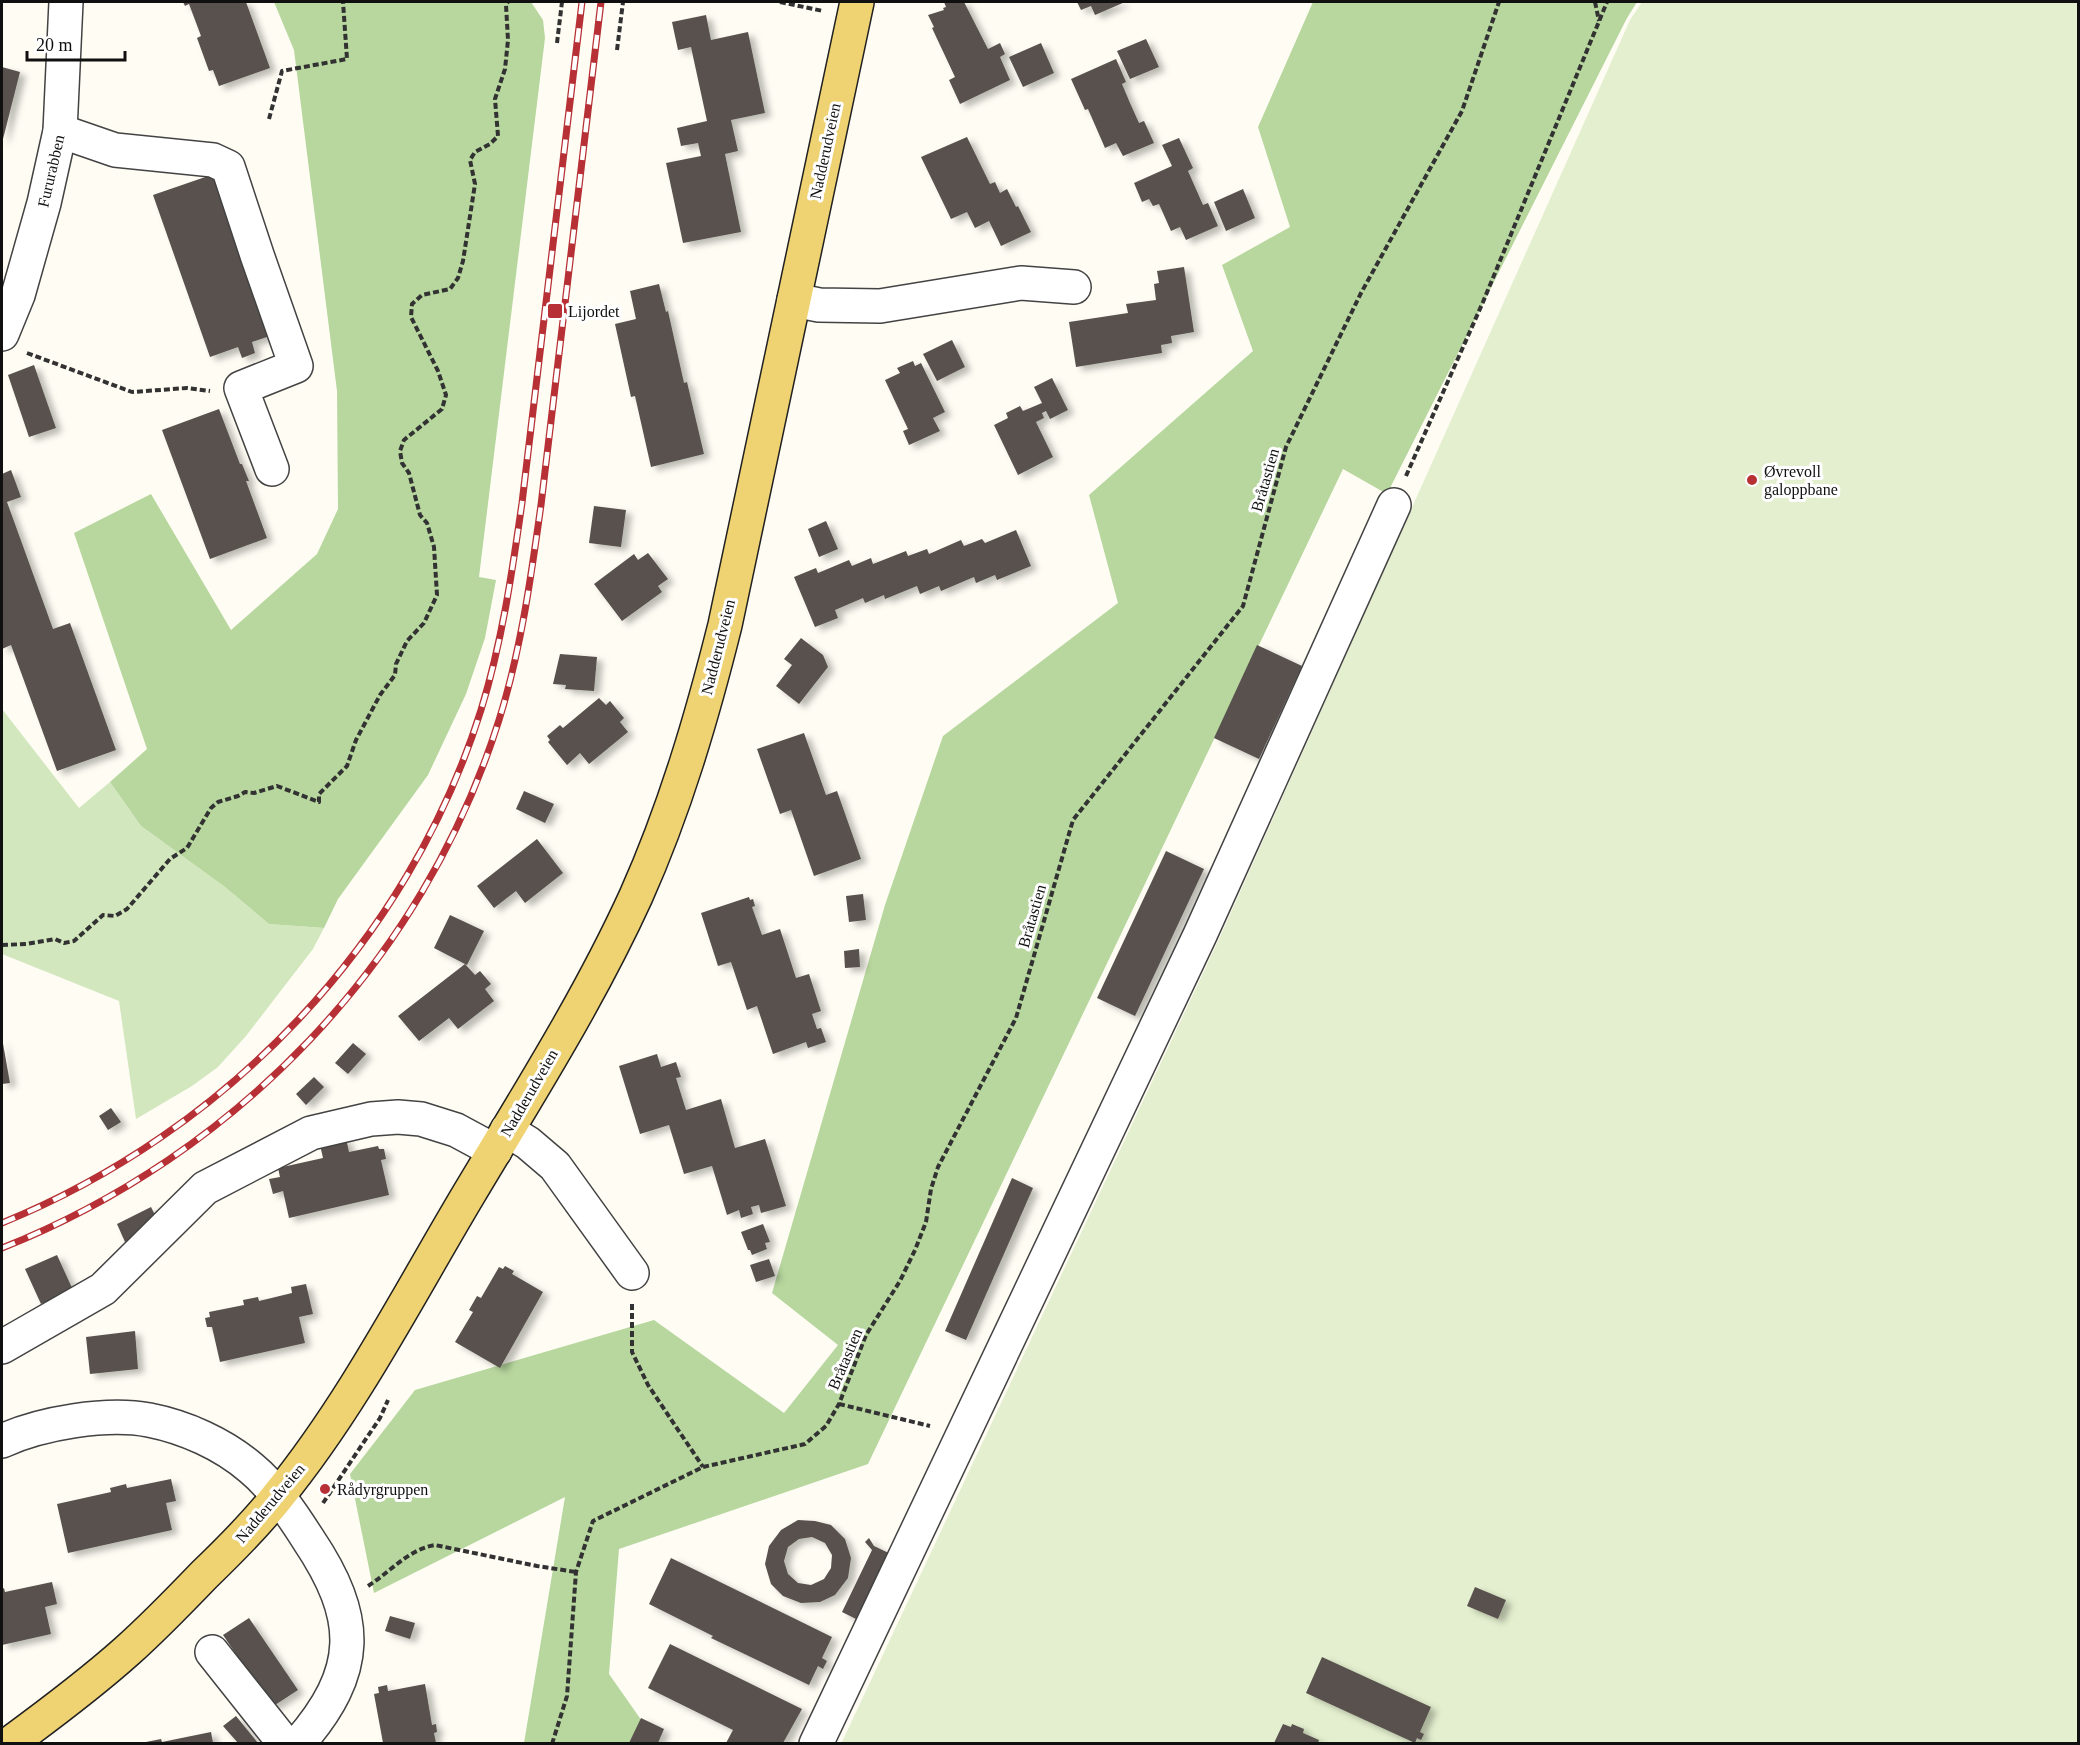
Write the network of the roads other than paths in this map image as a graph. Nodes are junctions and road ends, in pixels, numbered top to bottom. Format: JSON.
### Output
{"nodes":[{"id":1,"x":66,"y":2,"type":"edge"},
{"id":2,"x":845,"y":7,"type":"edge"},
{"id":3,"x":60,"y":131,"type":"junction"},
{"id":4,"x":1074,"y":287,"type":"dead end"},
{"id":5,"x":794,"y":300,"type":"junction"},
{"id":6,"x":12,"y":343,"type":"edge"},
{"id":7,"x":272,"y":469,"type":"dead end"},
{"id":8,"x":1394,"y":505,"type":"road end"},
{"id":9,"x":501,"y":1140,"type":"junction"},
{"id":10,"x":633,"y":1273,"type":"road end"},
{"id":11,"x":2,"y":1347,"type":"edge"},
{"id":12,"x":2,"y":1441,"type":"edge"},
{"id":13,"x":277,"y":1497,"type":"junction"},
{"id":14,"x":212,"y":1652,"type":"dead end"},
{"id":15,"x":9,"y":1743,"type":"edge"},
{"id":16,"x":285,"y":1743,"type":"edge"},
{"id":17,"x":298,"y":1743,"type":"edge"},
{"id":18,"x":816,"y":1743,"type":"edge"}],
"edges":[{"from":1,"to":3,"type":"street","name":"Fururabben"},
{"from":2,"to":5,"type":"main road","name":"Nadderudveien"},
{"from":3,"to":6,"type":"street","name":"Fururabben"},
{"from":3,"to":7,"type":"street"},
{"from":4,"to":5,"type":"street"},
{"from":5,"to":9,"type":"main road","name":"Nadderudveien"},
{"from":8,"to":18,"type":"street"},
{"from":9,"to":10,"type":"street"},
{"from":9,"to":11,"type":"street"},
{"from":9,"to":13,"type":"main road","name":"Nadderudveien"},
{"from":12,"to":13,"type":"street"},
{"from":13,"to":15,"type":"main road","name":"Nadderudveien"},
{"from":13,"to":17,"type":"street"},
{"from":14,"to":16,"type":"street"}]}
